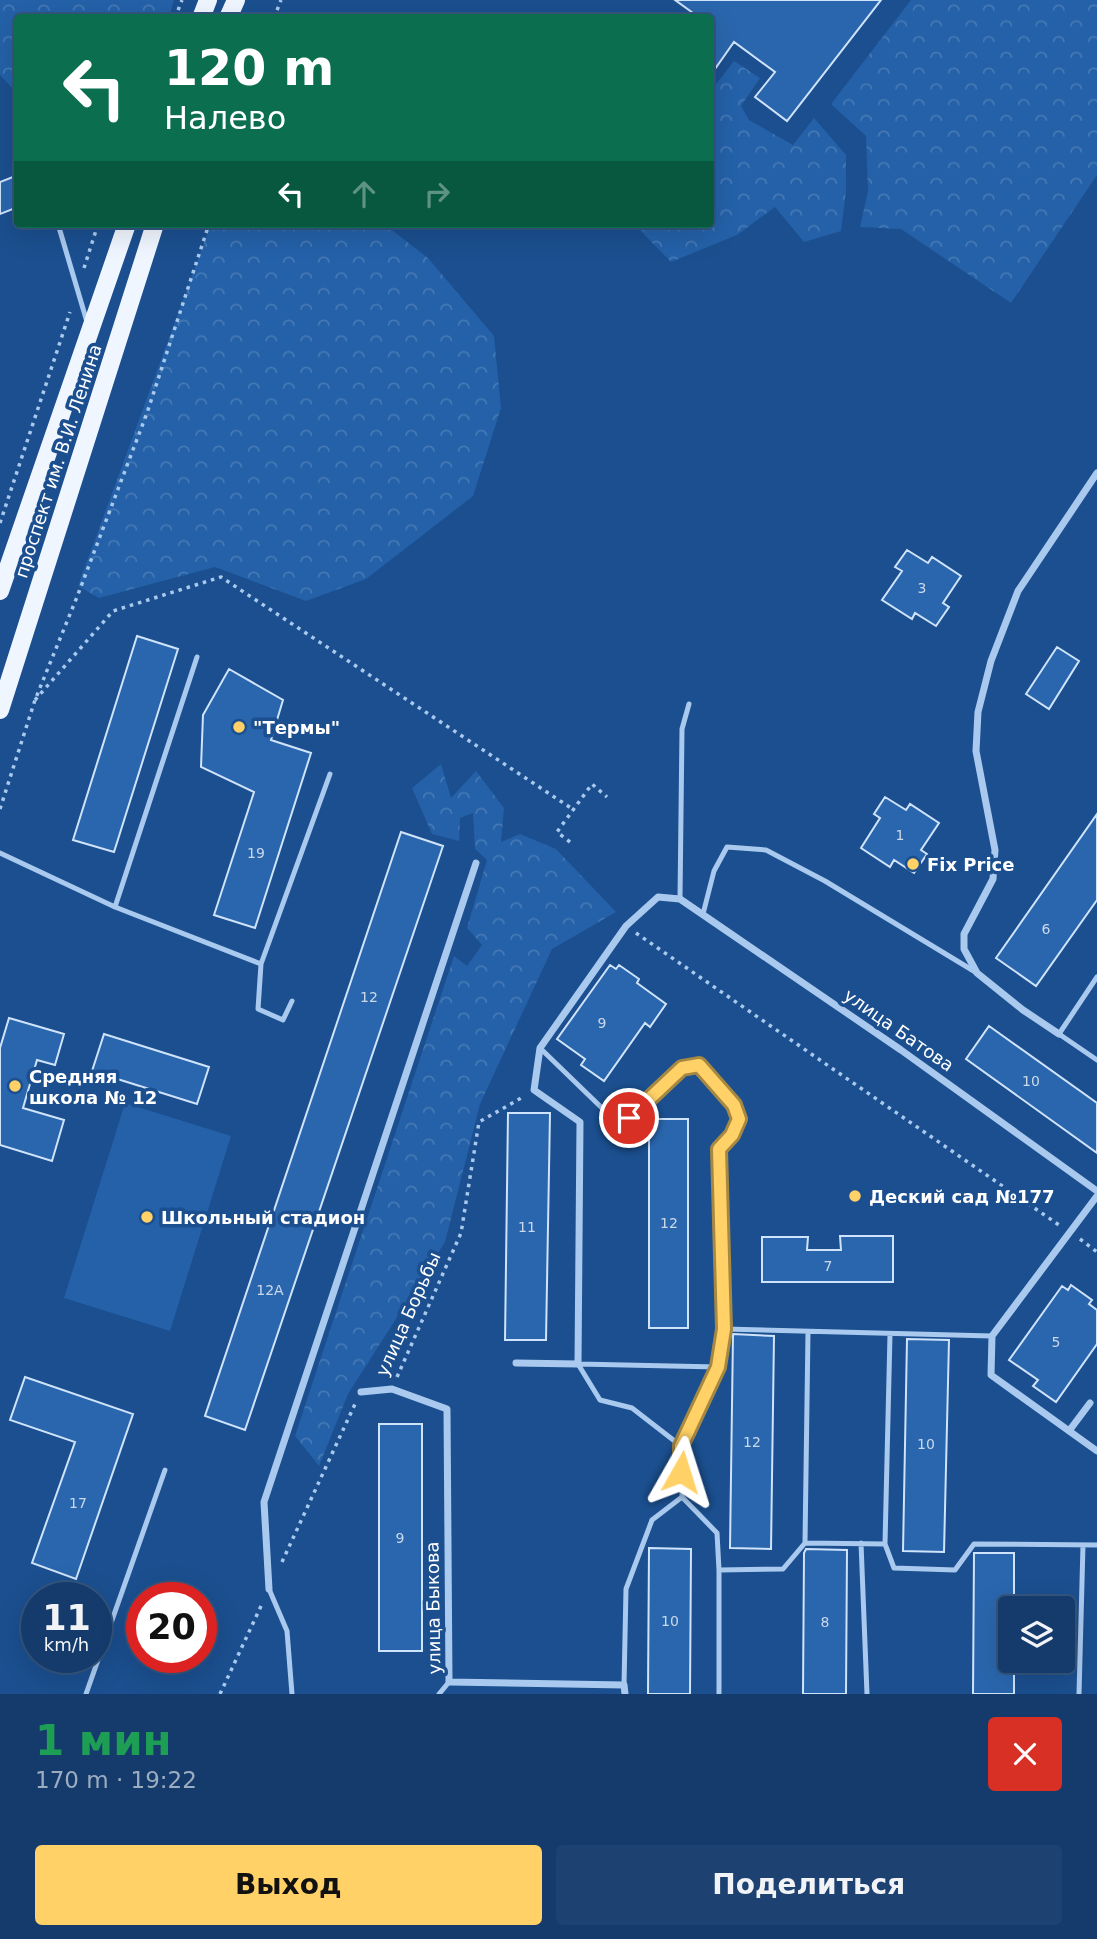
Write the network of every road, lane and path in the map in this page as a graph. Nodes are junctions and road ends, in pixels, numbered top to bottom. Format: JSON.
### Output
{"nodes":[{"id":1,"x":59,"y":228,"type":"edge"},
{"id":2,"x":97,"y":228,"type":"edge"},
{"id":3,"x":126,"y":228,"type":"edge"},
{"id":4,"x":155,"y":228,"type":"edge"},
{"id":5,"x":208,"y":228,"type":"edge"},
{"id":6,"x":78,"y":289,"type":"junction"},
{"id":7,"x":90,"y":331,"type":"junction"},
{"id":8,"x":1097,"y":473,"type":"edge"},
{"id":9,"x":0,"y":523,"type":"edge"},
{"id":10,"x":0,"y":591,"type":"edge"},
{"id":11,"x":197,"y":657,"type":"dead end"},
{"id":12,"x":35,"y":700,"type":"junction"},
{"id":13,"x":689,"y":704,"type":"dead end"},
{"id":14,"x":0,"y":710,"type":"edge"},
{"id":15,"x":330,"y":774,"type":"dead end"},
{"id":16,"x":607,"y":797,"type":"dead end"},
{"id":17,"x":0,"y":808,"type":"edge"},
{"id":18,"x":574,"y":810,"type":"junction"},
{"id":19,"x":570,"y":842,"type":"dead end"},
{"id":20,"x":0,"y":853,"type":"edge"},
{"id":21,"x":476,"y":863,"type":"dead end"},
{"id":22,"x":680,"y":899,"type":"junction"},
{"id":23,"x":115,"y":907,"type":"junction"},
{"id":24,"x":703,"y":914,"type":"junction"},
{"id":25,"x":626,"y":926,"type":"junction"},
{"id":26,"x":261,"y":964,"type":"junction"},
{"id":27,"x":977,"y":972,"type":"junction"},
{"id":28,"x":1097,"y":977,"type":"edge"},
{"id":29,"x":292,"y":1001,"type":"dead end"},
{"id":30,"x":1059,"y":1034,"type":"junction"},
{"id":31,"x":540,"y":1048,"type":"junction"},
{"id":32,"x":1097,"y":1060,"type":"edge"},
{"id":33,"x":534,"y":1090,"type":"junction"},
{"id":34,"x":1097,"y":1193,"type":"edge"},
{"id":35,"x":1070,"y":1232,"type":"junction"},
{"id":36,"x":1097,"y":1252,"type":"edge"},
{"id":37,"x":724,"y":1329,"type":"junction"},
{"id":38,"x":808,"y":1332,"type":"junction"},
{"id":39,"x":890,"y":1334,"type":"junction"},
{"id":40,"x":992,"y":1336,"type":"junction"},
{"id":41,"x":516,"y":1363,"type":"dead end"},
{"id":42,"x":578,"y":1364,"type":"junction"},
{"id":43,"x":718,"y":1367,"type":"junction"},
{"id":44,"x":392,"y":1389,"type":"junction"},
{"id":45,"x":361,"y":1392,"type":"joint"},
{"id":46,"x":1090,"y":1403,"type":"dead end"},
{"id":47,"x":1069,"y":1432,"type":"junction"},
{"id":48,"x":681,"y":1446,"type":"junction"},
{"id":49,"x":1097,"y":1451,"type":"edge"},
{"id":50,"x":165,"y":1470,"type":"dead end"},
{"id":51,"x":682,"y":1497,"type":"junction"},
{"id":52,"x":805,"y":1543,"type":"junction"},
{"id":53,"x":861,"y":1544,"type":"junction"},
{"id":54,"x":885,"y":1544,"type":"junction"},
{"id":55,"x":1083,"y":1545,"type":"junction"},
{"id":56,"x":1097,"y":1545,"type":"edge"},
{"id":57,"x":719,"y":1570,"type":"junction"},
{"id":58,"x":269,"y":1589,"type":"junction"},
{"id":59,"x":449,"y":1682,"type":"junction"},
{"id":60,"x":624,"y":1685,"type":"junction"},
{"id":61,"x":86,"y":1694,"type":"edge"},
{"id":62,"x":220,"y":1694,"type":"edge"},
{"id":63,"x":292,"y":1694,"type":"edge"},
{"id":64,"x":439,"y":1694,"type":"edge"},
{"id":65,"x":625,"y":1694,"type":"edge"},
{"id":66,"x":719,"y":1694,"type":"edge"},
{"id":67,"x":867,"y":1694,"type":"edge"},
{"id":68,"x":1079,"y":1694,"type":"edge"}],
"edges":[{"from":1,"to":6,"type":"lane"},
{"from":2,"to":6,"type":"path"},
{"from":3,"to":7,"type":"main road","name":"проспект им. В.И. Ленина"},
{"from":4,"to":14,"type":"main road","name":"проспект им. В.И. Ленина"},
{"from":5,"to":12,"type":"path"},
{"from":6,"to":7,"type":"lane"},
{"from":6,"to":9,"type":"path"},
{"from":7,"to":10,"type":"main road","name":"проспект им. В.И. Ленина"},
{"from":8,"to":27,"type":"street"},
{"from":11,"to":23,"type":"lane"},
{"from":12,"to":17,"type":"path"},
{"from":12,"to":18,"type":"path"},
{"from":13,"to":22,"type":"lane"},
{"from":15,"to":26,"type":"lane"},
{"from":16,"to":18,"type":"path"},
{"from":18,"to":19,"type":"path"},
{"from":20,"to":23,"type":"lane"},
{"from":21,"to":58,"type":"street"},
{"from":22,"to":24,"type":"street","name":"улица Батова"},
{"from":22,"to":25,"type":"street"},
{"from":23,"to":26,"type":"lane"},
{"from":24,"to":27,"type":"lane"},
{"from":24,"to":34,"type":"street","name":"улица Батова"},
{"from":25,"to":31,"type":"street"},
{"from":25,"to":35,"type":"path"},
{"from":26,"to":29,"type":"lane"},
{"from":27,"to":30,"type":"street"},
{"from":28,"to":30,"type":"lane"},
{"from":30,"to":32,"type":"lane"},
{"from":31,"to":33,"type":"street"},
{"from":31,"to":37,"type":"lane"},
{"from":33,"to":42,"type":"street"},
{"from":33,"to":44,"type":"path","name":"улица Борьбы"},
{"from":34,"to":35,"type":"street"},
{"from":35,"to":36,"type":"path"},
{"from":35,"to":40,"type":"street"},
{"from":37,"to":38,"type":"lane"},
{"from":37,"to":43,"type":"lane"},
{"from":38,"to":39,"type":"lane"},
{"from":38,"to":52,"type":"lane"},
{"from":39,"to":40,"type":"lane"},
{"from":39,"to":54,"type":"lane"},
{"from":40,"to":47,"type":"street"},
{"from":41,"to":42,"type":"street"},
{"from":42,"to":43,"type":"lane"},
{"from":42,"to":48,"type":"lane"},
{"from":43,"to":48,"type":"lane"},
{"from":44,"to":45,"type":"street","name":"улица Борьбы"},
{"from":44,"to":59,"type":"street","name":"улица Быкова"},
{"from":45,"to":58,"type":"path","name":"улица Борьбы"},
{"from":46,"to":47,"type":"street"},
{"from":47,"to":49,"type":"street"},
{"from":48,"to":51,"type":"lane"},
{"from":50,"to":61,"type":"lane"},
{"from":51,"to":57,"type":"lane"},
{"from":51,"to":60,"type":"lane"},
{"from":52,"to":53,"type":"lane"},
{"from":52,"to":57,"type":"lane"},
{"from":53,"to":54,"type":"lane"},
{"from":53,"to":67,"type":"lane"},
{"from":54,"to":55,"type":"lane"},
{"from":55,"to":56,"type":"lane"},
{"from":55,"to":68,"type":"lane"},
{"from":57,"to":66,"type":"lane"},
{"from":58,"to":62,"type":"path","name":"улица Борьбы"},
{"from":58,"to":63,"type":"lane"},
{"from":59,"to":60,"type":"street","name":"улица Быкова"},
{"from":59,"to":64,"type":"lane"},
{"from":60,"to":65,"type":"street"}]}
